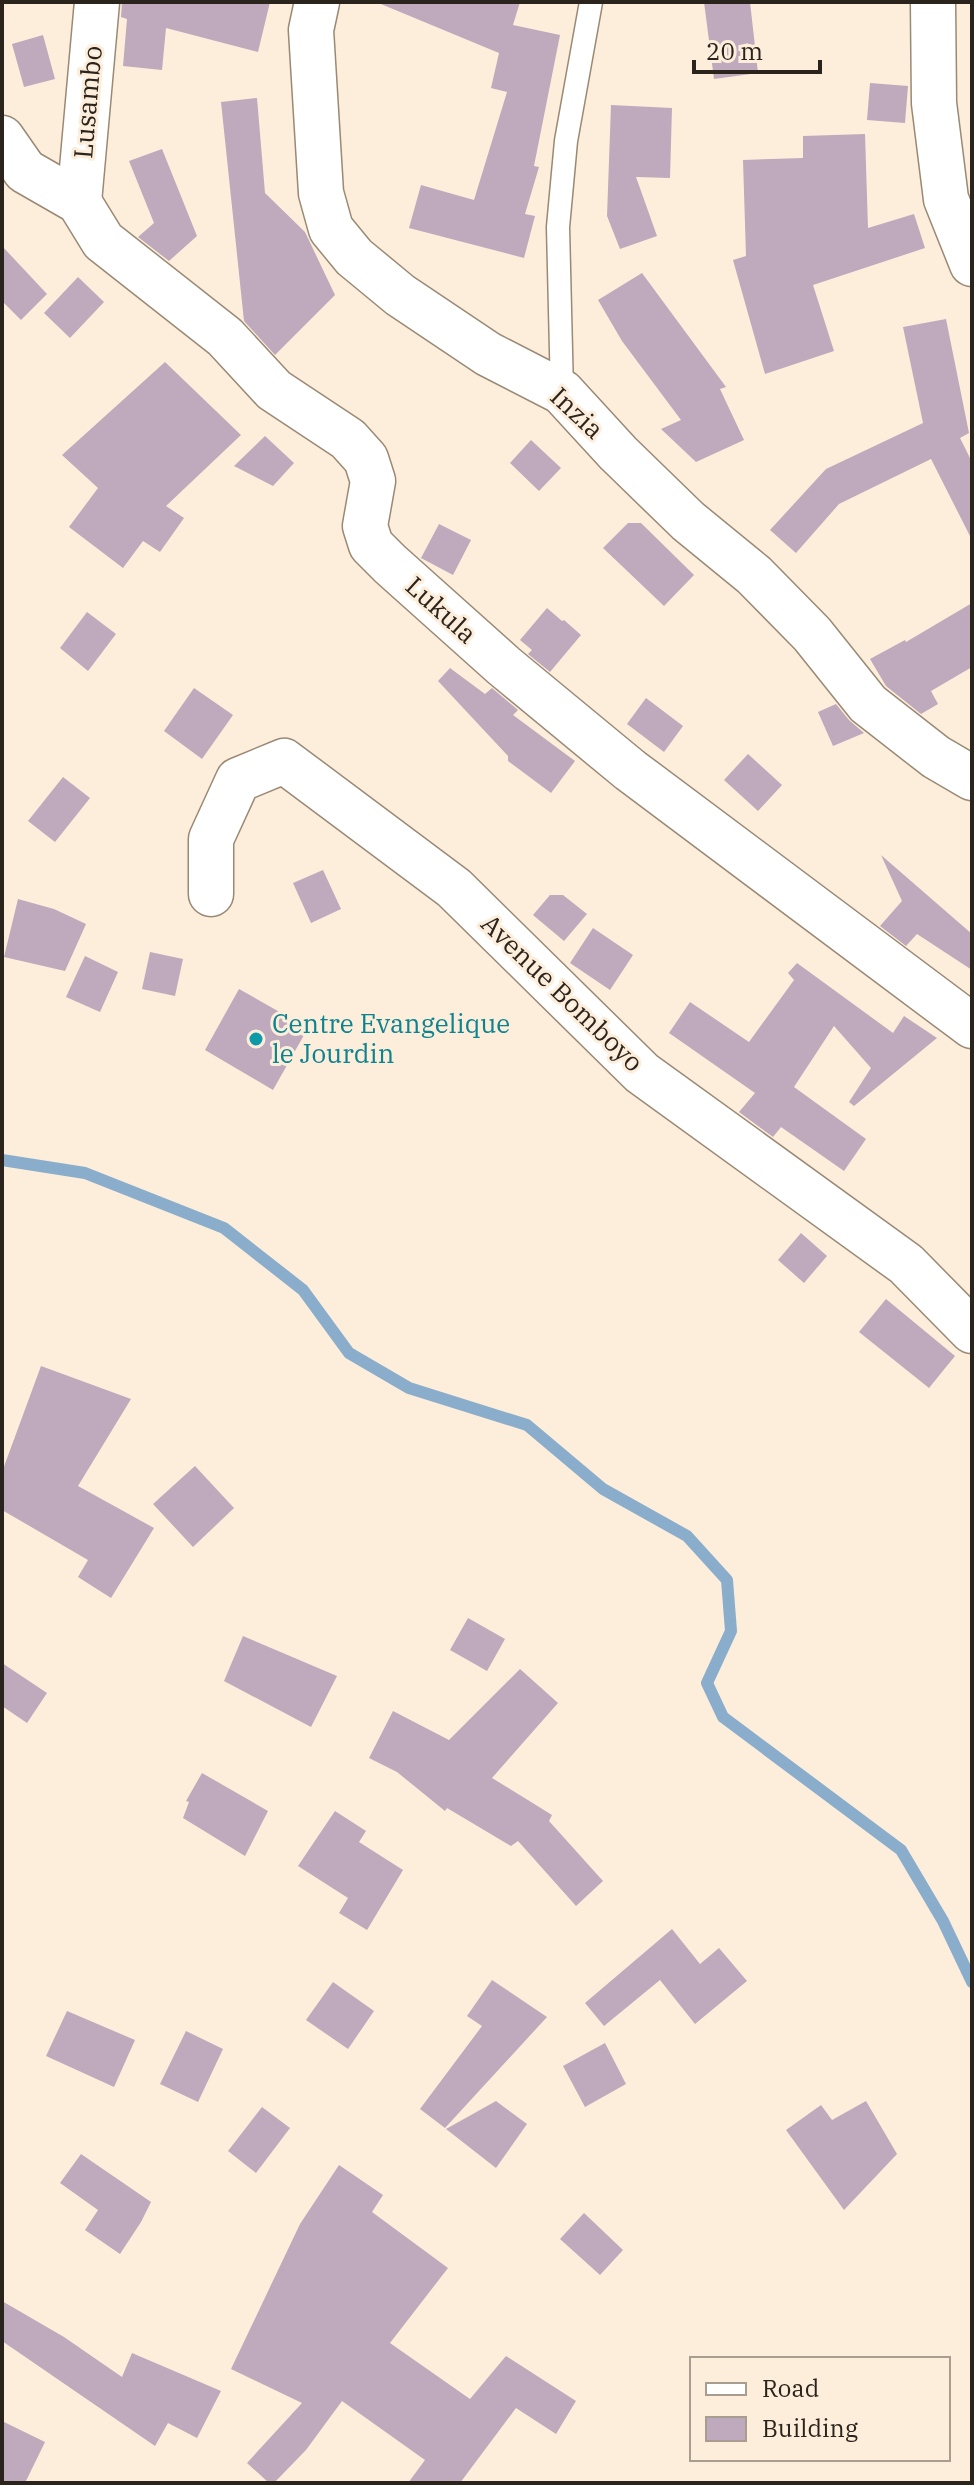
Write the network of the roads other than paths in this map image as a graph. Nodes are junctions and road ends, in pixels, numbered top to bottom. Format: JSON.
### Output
{"nodes":[{"id":1,"x":97,"y":2,"type":"edge"},
{"id":2,"x":317,"y":2,"type":"edge"},
{"id":3,"x":591,"y":2,"type":"edge"},
{"id":4,"x":933,"y":2,"type":"edge"},
{"id":5,"x":2,"y":138,"type":"edge"},
{"id":6,"x":79,"y":202,"type":"junction"},
{"id":7,"x":972,"y":264,"type":"edge"},
{"id":8,"x":562,"y":392,"type":"junction"},
{"id":9,"x":972,"y":778,"type":"edge"},
{"id":10,"x":211,"y":894,"type":"dead end"},
{"id":11,"x":972,"y":1026,"type":"edge"},
{"id":12,"x":972,"y":1331,"type":"edge"}],
"edges":[{"from":1,"to":6,"type":"street","name":"Lusambo"},
{"from":2,"to":8,"type":"street","name":"Inzia"},
{"from":3,"to":8,"type":"lane"},
{"from":4,"to":7,"type":"street"},
{"from":5,"to":6,"type":"street","name":"Lukula"},
{"from":6,"to":11,"type":"street","name":"Lukula"},
{"from":8,"to":9,"type":"street","name":"Inzia"},
{"from":10,"to":12,"type":"street","name":"Avenue Bomboyo"}]}
